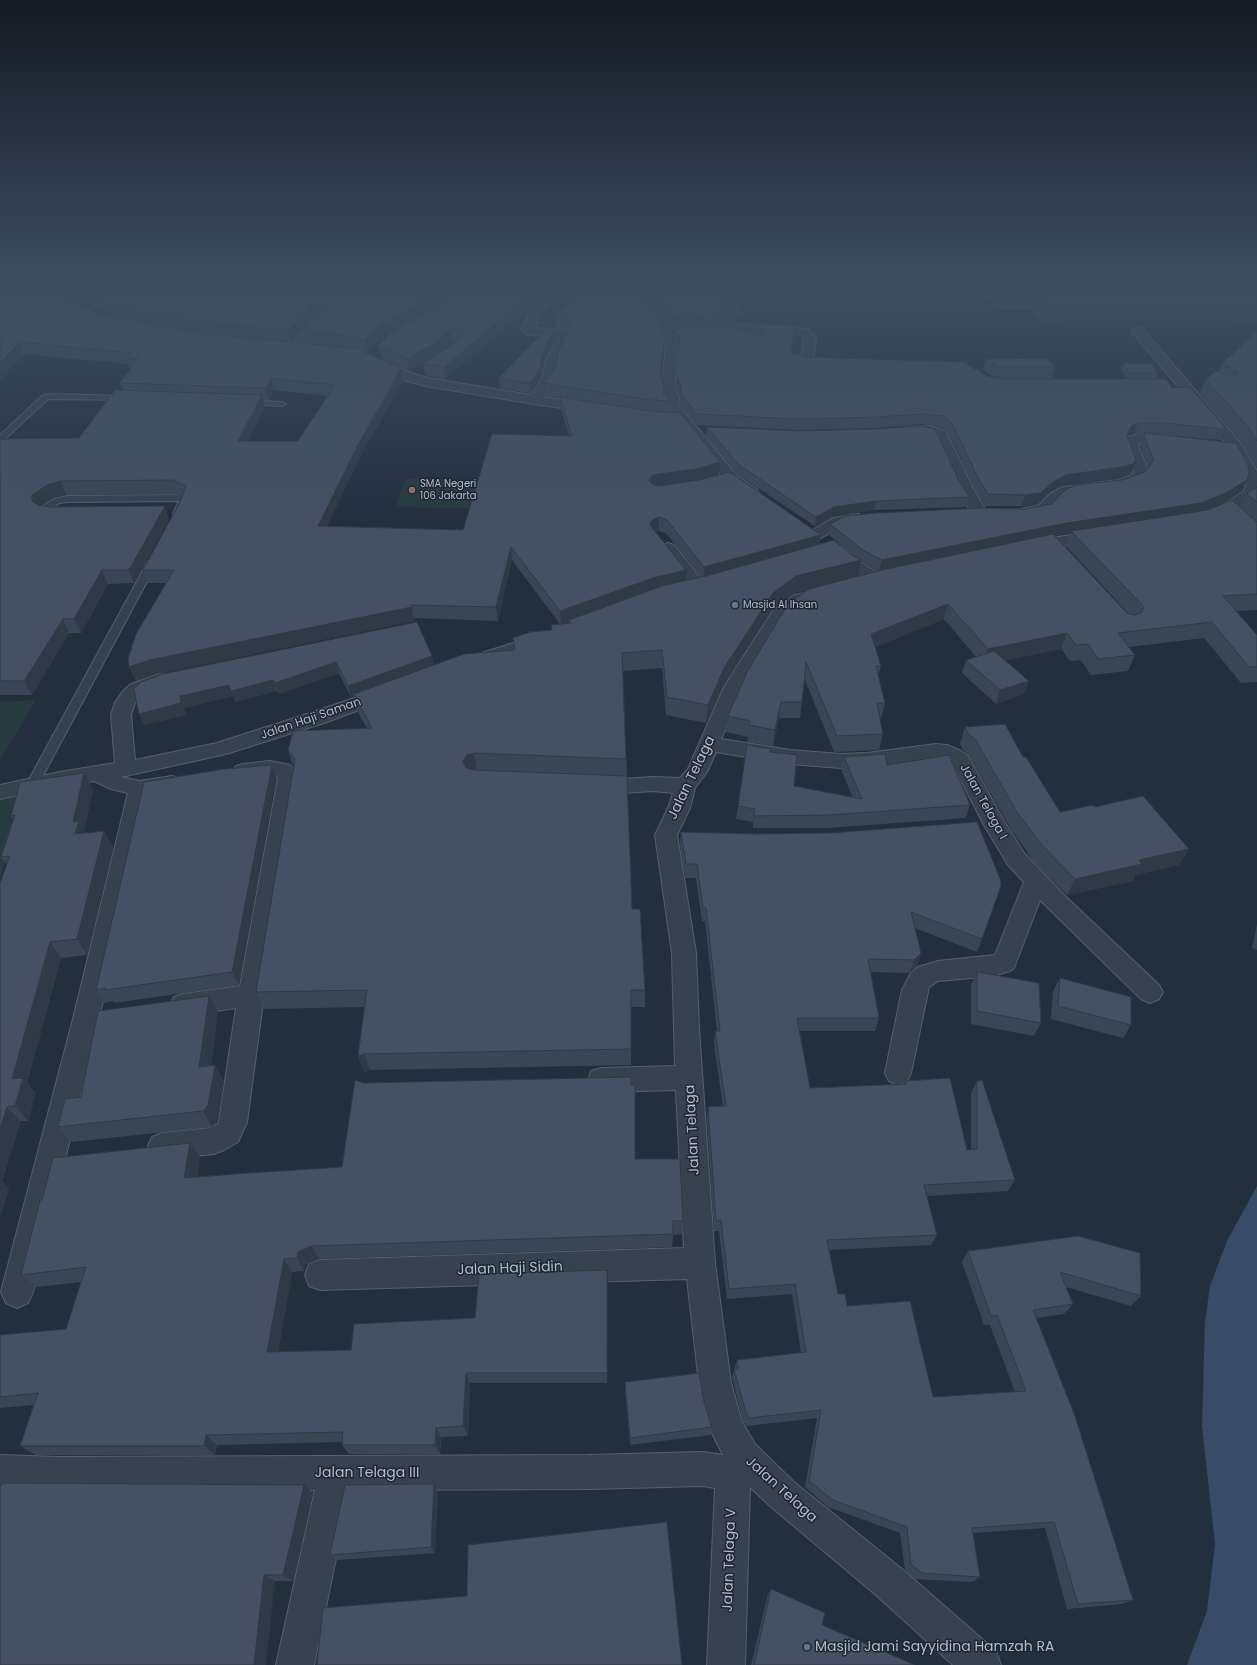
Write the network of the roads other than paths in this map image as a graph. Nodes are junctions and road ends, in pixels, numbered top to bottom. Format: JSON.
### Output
{"nodes":[{"id":1,"x":387,"y":366,"type":"edge"},
{"id":2,"x":551,"y":366,"type":"edge"},
{"id":3,"x":670,"y":366,"type":"edge"},
{"id":4,"x":1168,"y":366,"type":"edge"},
{"id":5,"x":426,"y":367,"type":"edge"},
{"id":6,"x":409,"y":377,"type":"junction"},
{"id":7,"x":1169,"y":384,"type":"edge"},
{"id":8,"x":1184,"y":384,"type":"junction"},
{"id":9,"x":132,"y":398,"type":"edge"},
{"id":10,"x":534,"y":400,"type":"junction"},
{"id":11,"x":235,"y":402,"type":"edge"},
{"id":12,"x":282,"y":404,"type":"dead end"},
{"id":13,"x":604,"y":410,"type":"edge"},
{"id":14,"x":664,"y":419,"type":"edge"},
{"id":15,"x":688,"y":425,"type":"junction"},
{"id":16,"x":706,"y":430,"type":"dead end"},
{"id":17,"x":894,"y":432,"type":"edge"},
{"id":18,"x":0,"y":439,"type":"edge"},
{"id":19,"x":1190,"y":442,"type":"edge"},
{"id":20,"x":1213,"y":445,"type":"edge"},
{"id":21,"x":1237,"y":448,"type":"junction"},
{"id":22,"x":762,"y":498,"type":"edge"},
{"id":23,"x":63,"y":516,"type":"edge"},
{"id":24,"x":874,"y":517,"type":"edge"},
{"id":25,"x":174,"y":518,"type":"edge"},
{"id":26,"x":1196,"y":520,"type":"edge"},
{"id":27,"x":801,"y":526,"type":"edge"},
{"id":28,"x":1115,"y":532,"type":"edge"},
{"id":29,"x":814,"y":535,"type":"junction"},
{"id":30,"x":659,"y":537,"type":"edge"},
{"id":31,"x":159,"y":550,"type":"edge"},
{"id":32,"x":1015,"y":551,"type":"edge"},
{"id":33,"x":679,"y":593,"type":"edge"},
{"id":34,"x":560,"y":633,"type":"edge"},
{"id":35,"x":460,"y":666,"type":"edge"},
{"id":36,"x":178,"y":676,"type":"edge"},
{"id":37,"x":398,"y":689,"type":"edge"},
{"id":38,"x":709,"y":744,"type":"junction"},
{"id":39,"x":219,"y":775,"type":"edge"},
{"id":40,"x":133,"y":778,"type":"junction"},
{"id":41,"x":191,"y":779,"type":"edge"},
{"id":42,"x":583,"y":783,"type":"edge"},
{"id":43,"x":32,"y":785,"type":"junction"},
{"id":44,"x":685,"y":786,"type":"junction"},
{"id":45,"x":0,"y":792,"type":"edge"},
{"id":46,"x":995,"y":826,"type":"junction"},
{"id":47,"x":973,"y":827,"type":"edge"},
{"id":48,"x":1036,"y":882,"type":"junction"},
{"id":49,"x":1150,"y":992,"type":"dead end"},
{"id":50,"x":251,"y":995,"type":"junction"},
{"id":51,"x":157,"y":1009,"type":"edge"},
{"id":52,"x":898,"y":1073,"type":"dead end"},
{"id":53,"x":690,"y":1078,"type":"junction"},
{"id":54,"x":576,"y":1080,"type":"edge"},
{"id":55,"x":136,"y":1149,"type":"edge"},
{"id":56,"x":700,"y":1263,"type":"junction"},
{"id":57,"x":320,"y":1275,"type":"dead end"},
{"id":58,"x":16,"y":1292,"type":"dead end"},
{"id":59,"x":738,"y":1465,"type":"junction"},
{"id":60,"x":0,"y":1472,"type":"edge"},
{"id":61,"x":336,"y":1473,"type":"junction"},
{"id":62,"x":295,"y":1665,"type":"edge"},
{"id":63,"x":726,"y":1665,"type":"edge"},
{"id":64,"x":982,"y":1665,"type":"edge"}],
"edges":[{"from":1,"to":6,"type":"street"},
{"from":2,"to":10,"type":"street"},
{"from":3,"to":15,"type":"street"},
{"from":4,"to":8,"type":"street"},
{"from":5,"to":6,"type":"street"},
{"from":6,"to":10,"type":"street"},
{"from":7,"to":8,"type":"street"},
{"from":8,"to":21,"type":"street"},
{"from":9,"to":18,"type":"lane"},
{"from":10,"to":13,"type":"street"},
{"from":11,"to":12,"type":"lane"},
{"from":14,"to":15,"type":"street"},
{"from":15,"to":16,"type":"street"},
{"from":15,"to":22,"type":"street"},
{"from":17,"to":19,"type":"street"},
{"from":20,"to":21,"type":"street"},
{"from":21,"to":26,"type":"street"},
{"from":23,"to":25,"type":"lane"},
{"from":24,"to":29,"type":"street"},
{"from":27,"to":29,"type":"street"},
{"from":28,"to":32,"type":"street"},
{"from":29,"to":38,"type":"street","name":"Jalan Telaga"},
{"from":30,"to":33,"type":"street"},
{"from":31,"to":43,"type":"lane"},
{"from":34,"to":35,"type":"street"},
{"from":36,"to":40,"type":"street"},
{"from":37,"to":40,"type":"street","name":"Jalan Haji Saman"},
{"from":38,"to":44,"type":"street","name":"Jalan Telaga"},
{"from":38,"to":46,"type":"street","name":"Jalan Telaga I"},
{"from":39,"to":50,"type":"street"},
{"from":40,"to":41,"type":"street"},
{"from":40,"to":43,"type":"street"},
{"from":40,"to":58,"type":"street"},
{"from":42,"to":44,"type":"street"},
{"from":43,"to":45,"type":"street"},
{"from":44,"to":53,"type":"street","name":"Jalan Telaga"},
{"from":46,"to":47,"type":"street"},
{"from":46,"to":48,"type":"street","name":"Jalan Telaga I"},
{"from":48,"to":49,"type":"street","name":"Jalan Telaga I"},
{"from":48,"to":52,"type":"street"},
{"from":50,"to":51,"type":"street"},
{"from":50,"to":55,"type":"street"},
{"from":53,"to":54,"type":"street"},
{"from":53,"to":56,"type":"street","name":"Jalan Telaga"},
{"from":56,"to":57,"type":"street","name":"Jalan Haji Sidin"},
{"from":56,"to":59,"type":"street","name":"Jalan Telaga"},
{"from":59,"to":61,"type":"street","name":"Jalan Telaga III"},
{"from":59,"to":63,"type":"street","name":"Jalan Telaga V"},
{"from":59,"to":64,"type":"street","name":"Jalan Telaga"},
{"from":60,"to":61,"type":"street","name":"Jalan Telaga III"},
{"from":61,"to":62,"type":"street"}]}
